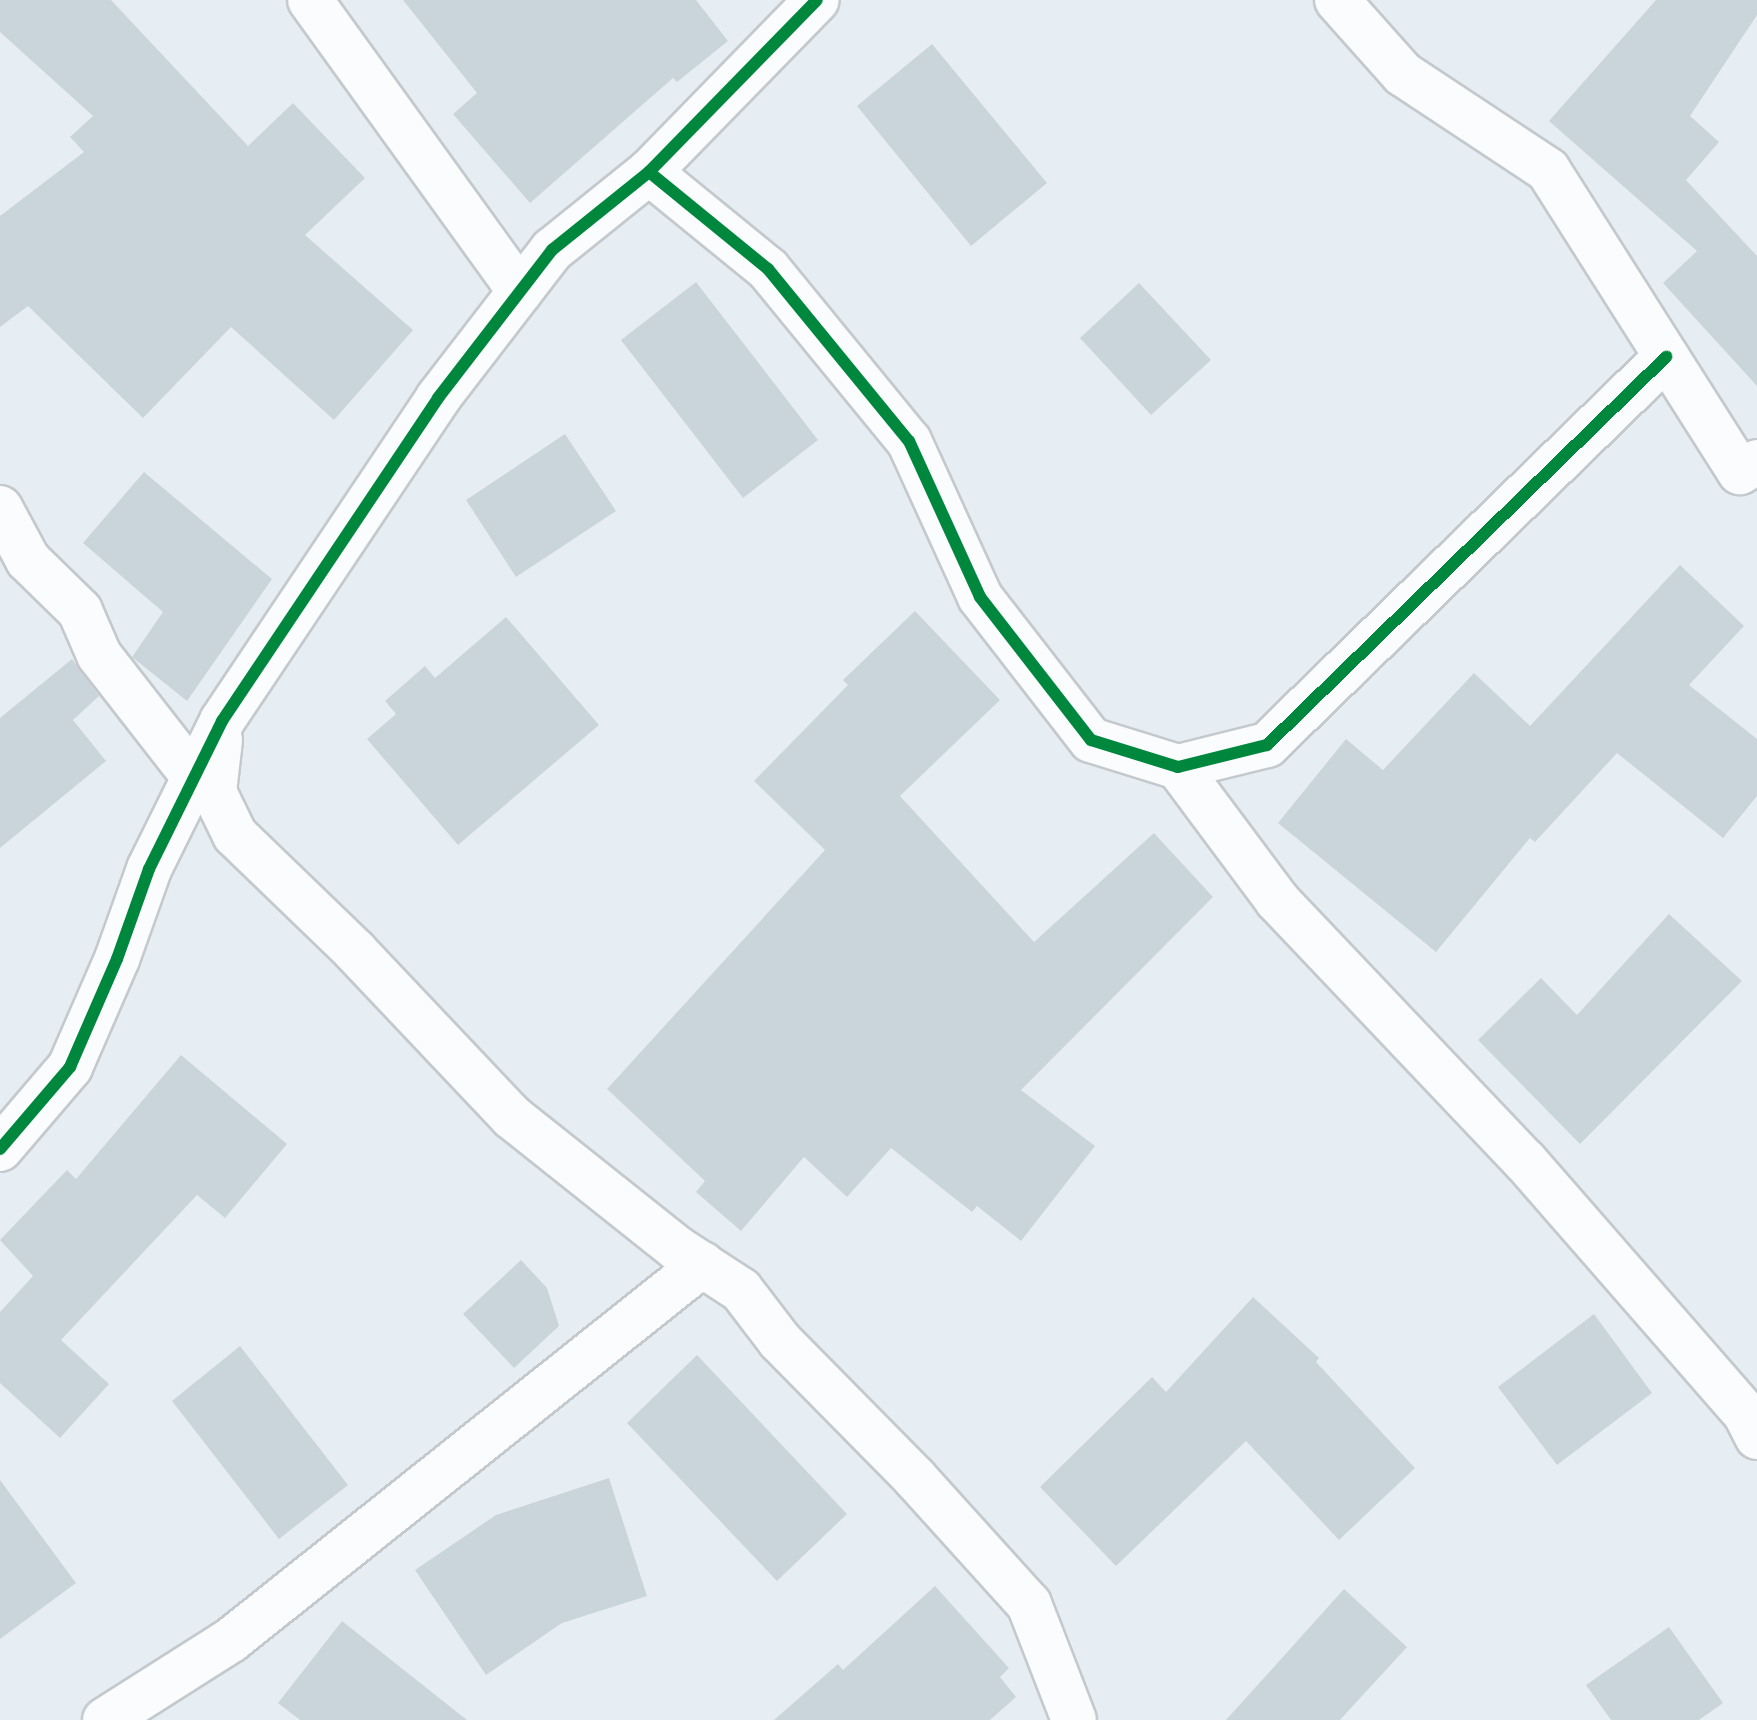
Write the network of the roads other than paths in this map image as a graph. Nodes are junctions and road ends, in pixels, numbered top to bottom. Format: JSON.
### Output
{"nodes":[{"id":1,"x":310,"y":0,"type":"edge"},
{"id":2,"x":817,"y":0,"type":"edge"},
{"id":3,"x":1337,"y":0,"type":"edge"},
{"id":4,"x":649,"y":172,"type":"junction"},
{"id":5,"x":520,"y":291,"type":"junction"},
{"id":6,"x":1666,"y":357,"type":"junction"},
{"id":7,"x":1751,"y":479,"type":"edge"},
{"id":8,"x":0,"y":508,"type":"edge"},
{"id":9,"x":222,"y":721,"type":"junction"},
{"id":10,"x":1178,"y":767,"type":"junction"},
{"id":11,"x":194,"y":777,"type":"junction"},
{"id":12,"x":0,"y":1149,"type":"edge"},
{"id":13,"x":703,"y":1264,"type":"junction"},
{"id":14,"x":1757,"y":1437,"type":"edge"},
{"id":15,"x":105,"y":1720,"type":"edge"},
{"id":16,"x":1074,"y":1720,"type":"edge"}],
"edges":[{"from":1,"to":5,"type":"street"},
{"from":2,"to":4,"type":"street"},
{"from":3,"to":6,"type":"street"},
{"from":4,"to":5,"type":"street"},
{"from":4,"to":10,"type":"street"},
{"from":5,"to":9,"type":"street"},
{"from":6,"to":7,"type":"street"},
{"from":6,"to":10,"type":"street"},
{"from":8,"to":11,"type":"street"},
{"from":9,"to":11,"type":"street"},
{"from":9,"to":13,"type":"street"},
{"from":10,"to":14,"type":"street"},
{"from":11,"to":12,"type":"street"},
{"from":13,"to":15,"type":"street"},
{"from":13,"to":16,"type":"street"}]}
